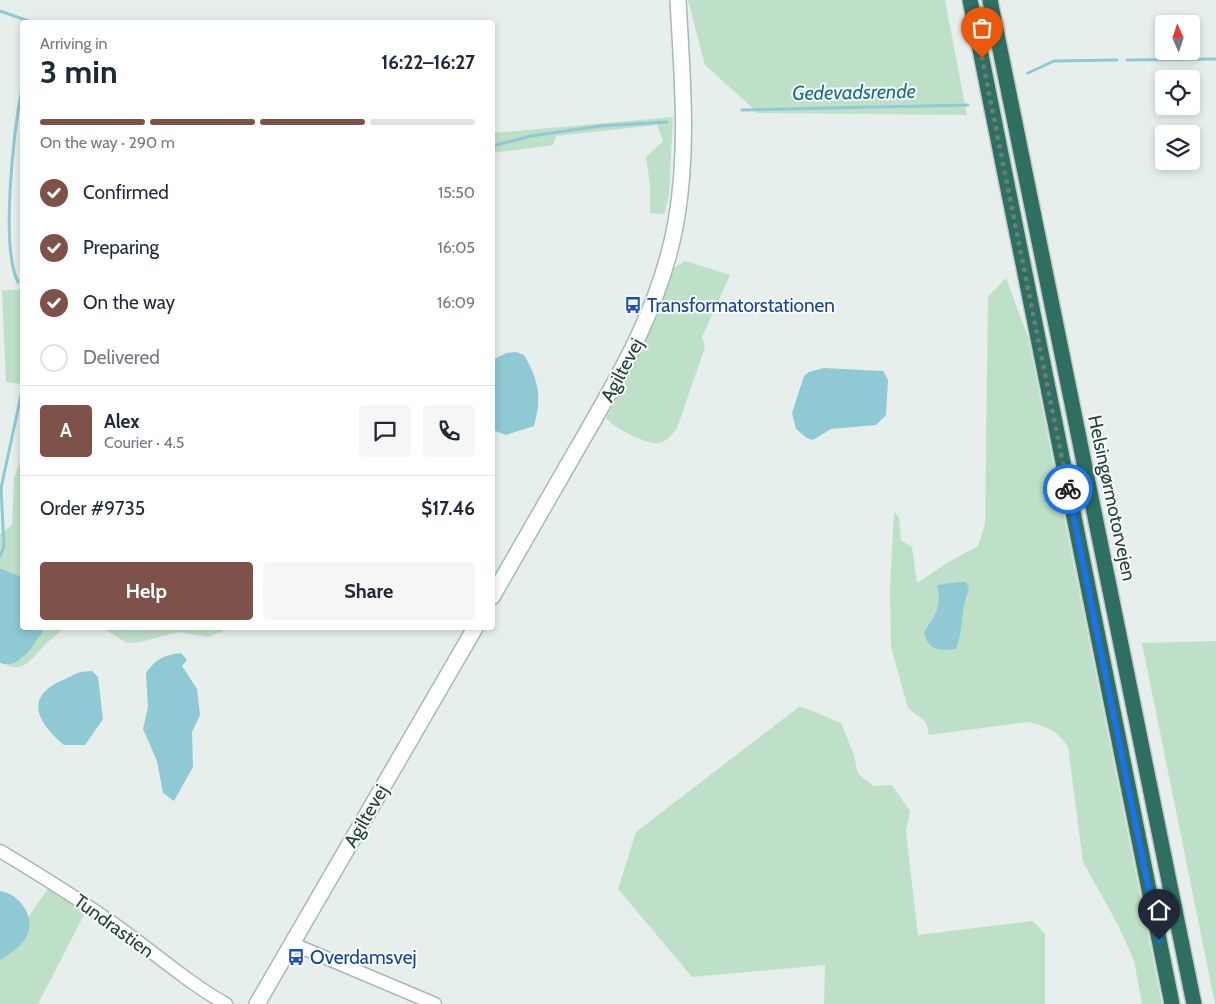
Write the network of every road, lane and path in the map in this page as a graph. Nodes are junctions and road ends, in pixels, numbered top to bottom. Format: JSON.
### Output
{"nodes":[{"id":1,"x":678,"y":0,"type":"edge"},
{"id":2,"x":970,"y":0,"type":"edge"},
{"id":3,"x":990,"y":0,"type":"edge"},
{"id":4,"x":495,"y":591,"type":"edge"},
{"id":5,"x":474,"y":630,"type":"edge"},
{"id":6,"x":0,"y":851,"type":"edge"},
{"id":7,"x":293,"y":944,"type":"junction"},
{"id":8,"x":226,"y":1004,"type":"edge"},
{"id":9,"x":257,"y":1004,"type":"edge"},
{"id":10,"x":435,"y":1004,"type":"edge"},
{"id":11,"x":1172,"y":1004,"type":"edge"},
{"id":12,"x":1194,"y":1004,"type":"edge"}],
"edges":[{"from":1,"to":4,"type":"street","name":"Agiltevej"},
{"from":2,"to":11,"type":"highway"},
{"from":3,"to":12,"type":"highway","name":"Helsingørmotorvejen"},
{"from":5,"to":7,"type":"street","name":"Agiltevej"},
{"from":6,"to":8,"type":"street","name":"Tundrastien"},
{"from":7,"to":9,"type":"street","name":"Agiltevej"},
{"from":7,"to":10,"type":"street"}]}
